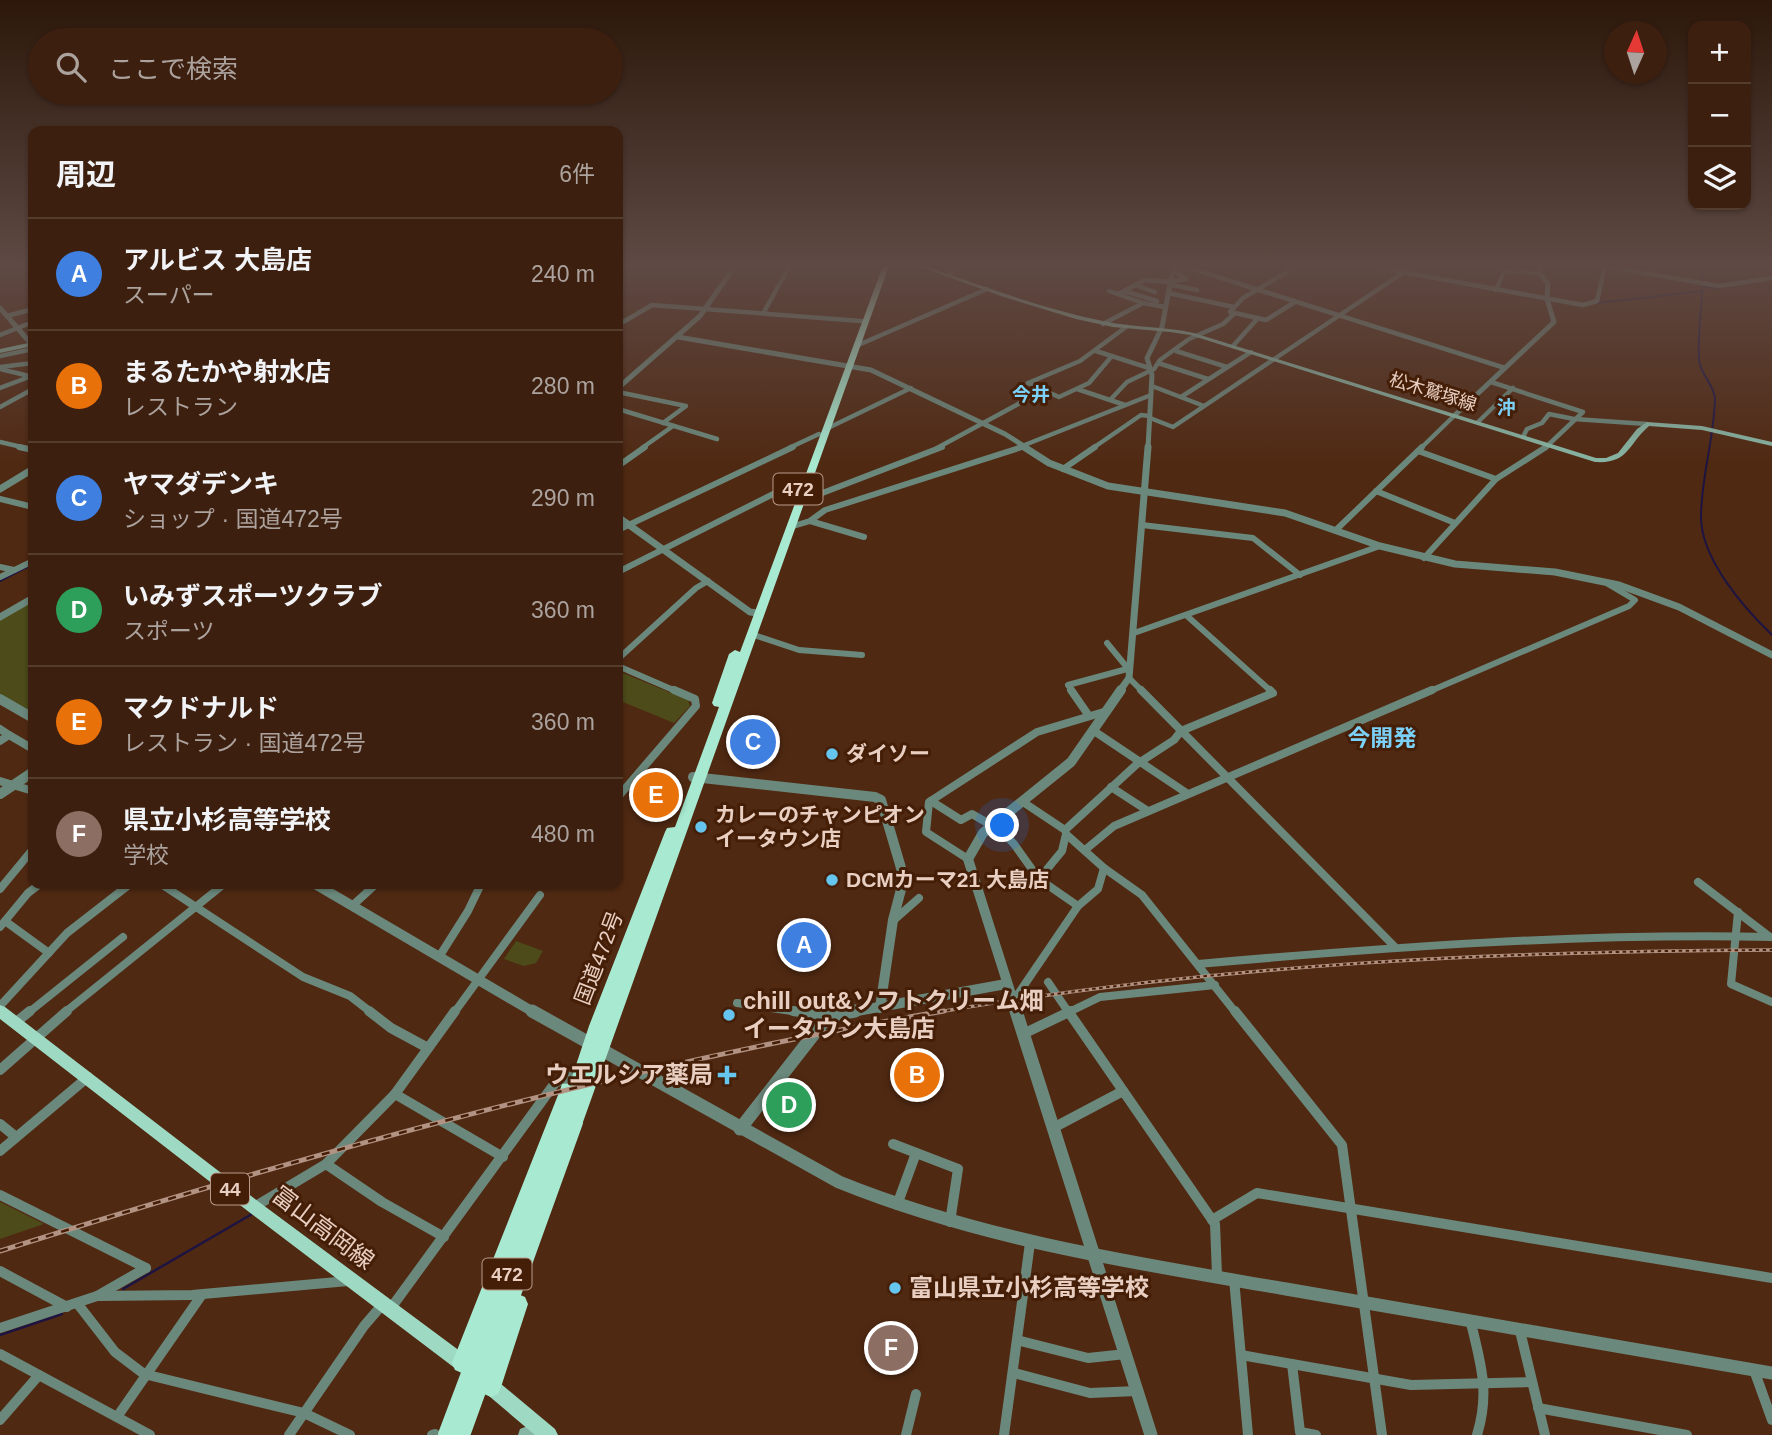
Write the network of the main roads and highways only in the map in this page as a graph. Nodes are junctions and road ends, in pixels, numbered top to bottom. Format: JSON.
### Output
{"nodes":[{"id":1,"x":857,"y":330,"type":"edge"},
{"id":2,"x":862,"y":330,"type":"edge"},
{"id":3,"x":1174,"y":330,"type":"edge"},
{"id":4,"x":28,"y":345,"type":"edge"},
{"id":5,"x":0,"y":353,"type":"edge"},
{"id":6,"x":847,"y":365,"type":"junction"},
{"id":7,"x":822,"y":432,"type":"junction"},
{"id":8,"x":1772,"y":444,"type":"edge"},
{"id":9,"x":754,"y":612,"type":"junction"},
{"id":10,"x":697,"y":777,"type":"junction"},
{"id":11,"x":0,"y":1009,"type":"edge"},
{"id":12,"x":590,"y":1059,"type":"junction"},
{"id":13,"x":571,"y":1118,"type":"junction"},
{"id":14,"x":462,"y":1363,"type":"junction"},
{"id":15,"x":491,"y":1387,"type":"junction"},
{"id":16,"x":538,"y":1433,"type":"edge"},
{"id":17,"x":447,"y":1435,"type":"edge"},
{"id":18,"x":461,"y":1435,"type":"edge"}],
"edges":[{"from":1,"to":6,"type":"highway","name":"国道472号","number":"472"},
{"from":2,"to":6,"type":"highway","name":"国道472号","number":"472"},
{"from":3,"to":8,"type":"main road","name":"松木鷲塚線"},
{"from":4,"to":5,"type":"main road"},
{"from":6,"to":7,"type":"highway","name":"国道472号","number":"472"},
{"from":7,"to":9,"type":"highway","name":"国道472号","number":"472"},
{"from":7,"to":9,"type":"highway","name":"国道472号","number":"472"},
{"from":9,"to":10,"type":"highway","name":"国道472号","number":"472"},
{"from":9,"to":10,"type":"highway","name":"国道472号","number":"472"},
{"from":10,"to":12,"type":"highway","name":"国道472号","number":"472"},
{"from":11,"to":14,"type":"main road","name":"富山高岡線","number":"44"},
{"from":12,"to":13,"type":"highway","name":"国道472号","number":"472"},
{"from":12,"to":14,"type":"highway"},
{"from":12,"to":15,"type":"highway"},
{"from":13,"to":17,"type":"highway","name":"国道472号","number":"472","bridge":true},
{"from":13,"to":18,"type":"highway","name":"国道472号","number":"472","bridge":true},
{"from":14,"to":15,"type":"main road","name":"富山高岡線","number":"44"},
{"from":15,"to":16,"type":"main road","name":"富山高岡線","number":"44"}]}
